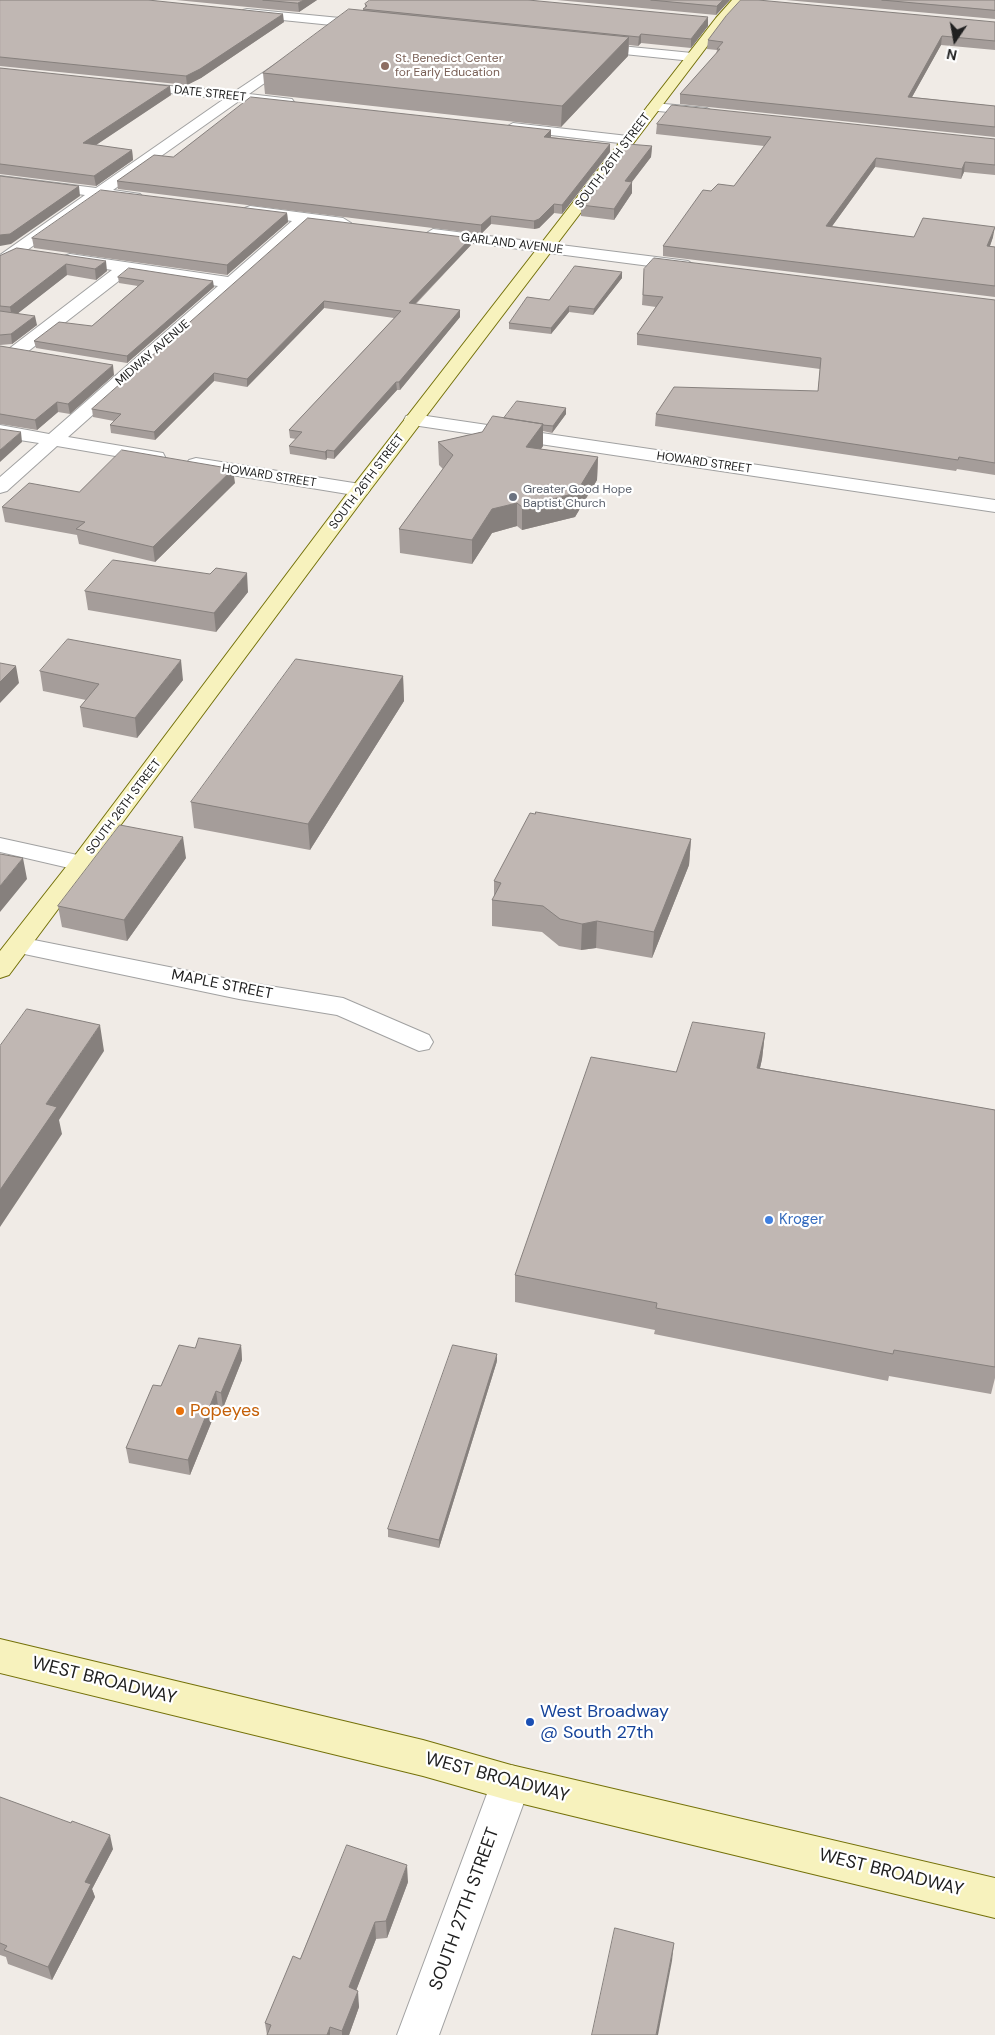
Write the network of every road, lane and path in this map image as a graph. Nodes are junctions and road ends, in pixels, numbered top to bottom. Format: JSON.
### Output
{"nodes":[{"id":1,"x":742,"y":1,"type":"edge"},
{"id":2,"x":357,"y":11,"type":"edge"},
{"id":3,"x":236,"y":12,"type":"edge"},
{"id":4,"x":701,"y":19,"type":"edge"},
{"id":5,"x":720,"y":21,"type":"junction"},
{"id":6,"x":342,"y":22,"type":"junction"},
{"id":7,"x":381,"y":26,"type":"edge"},
{"id":8,"x":323,"y":35,"type":"edge"},
{"id":9,"x":307,"y":46,"type":"edge"},
{"id":10,"x":576,"y":46,"type":"edge"},
{"id":11,"x":692,"y":57,"type":"junction"},
{"id":12,"x":118,"y":84,"type":"edge"},
{"id":13,"x":236,"y":97,"type":"junction"},
{"id":14,"x":305,"y":104,"type":"edge"},
{"id":15,"x":654,"y":107,"type":"junction"},
{"id":16,"x":722,"y":114,"type":"edge"},
{"id":17,"x":501,"y":126,"type":"edge"},
{"id":18,"x":628,"y":140,"type":"junction"},
{"id":19,"x":0,"y":180,"type":"edge"},
{"id":20,"x":99,"y":192,"type":"junction"},
{"id":21,"x":148,"y":199,"type":"edge"},
{"id":22,"x":236,"y":210,"type":"edge"},
{"id":23,"x":305,"y":218,"type":"junction"},
{"id":24,"x":363,"y":226,"type":"edge"},
{"id":25,"x":421,"y":233,"type":"edge"},
{"id":26,"x":546,"y":248,"type":"junction"},
{"id":27,"x":7,"y":250,"type":"edge"},
{"id":28,"x":0,"y":262,"type":"edge"},
{"id":29,"x":126,"y":267,"type":"junction"},
{"id":30,"x":708,"y":268,"type":"edge"},
{"id":31,"x":232,"y":283,"type":"junction"},
{"id":32,"x":8,"y":351,"type":"edge"},
{"id":33,"x":35,"y":355,"type":"edge"},
{"id":34,"x":112,"y":368,"type":"edge"},
{"id":35,"x":131,"y":372,"type":"junction"},
{"id":36,"x":414,"y":420,"type":"junction"},
{"id":37,"x":0,"y":432,"type":"edge"},
{"id":38,"x":54,"y":440,"type":"junction"},
{"id":39,"x":0,"y":487,"type":"edge"},
{"id":40,"x":360,"y":490,"type":"junction"},
{"id":41,"x":995,"y":506,"type":"edge"},
{"id":42,"x":0,"y":845,"type":"edge"},
{"id":43,"x":82,"y":863,"type":"junction"},
{"id":44,"x":19,"y":945,"type":"junction"},
{"id":45,"x":0,"y":969,"type":"edge"},
{"id":46,"x":419,"y":1042,"type":"dead end"},
{"id":47,"x":0,"y":1656,"type":"edge"},
{"id":48,"x":511,"y":1783,"type":"junction"},
{"id":49,"x":995,"y":1898,"type":"edge"},
{"id":50,"x":418,"y":2035,"type":"edge"}],
"edges":[{"from":1,"to":5,"type":"street","name":"SOUTH 26TH STREET"},
{"from":2,"to":6,"type":"street"},
{"from":3,"to":6,"type":"street"},
{"from":4,"to":5,"type":"street"},
{"from":5,"to":11,"type":"street","name":"SOUTH 26TH STREET"},
{"from":6,"to":7,"type":"street"},
{"from":6,"to":8,"type":"street"},
{"from":9,"to":13,"type":"street"},
{"from":10,"to":11,"type":"street"},
{"from":11,"to":15,"type":"street","name":"SOUTH 26TH STREET"},
{"from":12,"to":13,"type":"street","name":"DATE STREET"},
{"from":13,"to":14,"type":"street","name":"DATE STREET"},
{"from":13,"to":20,"type":"street"},
{"from":15,"to":16,"type":"street"},
{"from":15,"to":18,"type":"street","name":"SOUTH 26TH STREET"},
{"from":17,"to":18,"type":"street"},
{"from":18,"to":26,"type":"street","name":"SOUTH 26TH STREET"},
{"from":19,"to":20,"type":"street"},
{"from":20,"to":21,"type":"street"},
{"from":20,"to":27,"type":"street"},
{"from":22,"to":23,"type":"street"},
{"from":23,"to":24,"type":"street"},
{"from":23,"to":31,"type":"street","name":"MIDWAY AVENUE"},
{"from":25,"to":26,"type":"street","name":"GARLAND AVENUE"},
{"from":26,"to":30,"type":"street","name":"GARLAND AVENUE"},
{"from":26,"to":36,"type":"street","name":"SOUTH 26TH STREET"},
{"from":27,"to":28,"type":"street"},
{"from":27,"to":29,"type":"street"},
{"from":29,"to":31,"type":"street"},
{"from":29,"to":32,"type":"street"},
{"from":31,"to":35,"type":"street","name":"MIDWAY AVENUE"},
{"from":32,"to":33,"type":"street"},
{"from":34,"to":35,"type":"street"},
{"from":35,"to":38,"type":"street","name":"MIDWAY AVENUE"},
{"from":36,"to":40,"type":"street","name":"SOUTH 26TH STREET"},
{"from":36,"to":41,"type":"street","name":"HOWARD STREET"},
{"from":37,"to":38,"type":"street","name":"HOWARD STREET"},
{"from":38,"to":39,"type":"street","name":"MIDWAY AVENUE"},
{"from":38,"to":40,"type":"street","name":"HOWARD STREET"},
{"from":40,"to":43,"type":"street","name":"SOUTH 26TH STREET"},
{"from":42,"to":43,"type":"street"},
{"from":43,"to":44,"type":"street","name":"SOUTH 26TH STREET"},
{"from":44,"to":45,"type":"street","name":"SOUTH 26TH STREET"},
{"from":44,"to":46,"type":"street","name":"MAPLE STREET"},
{"from":47,"to":48,"type":"street","name":"WEST BROADWAY"},
{"from":48,"to":49,"type":"street","name":"WEST BROADWAY"},
{"from":48,"to":50,"type":"street","name":"SOUTH 27TH STREET"}]}
